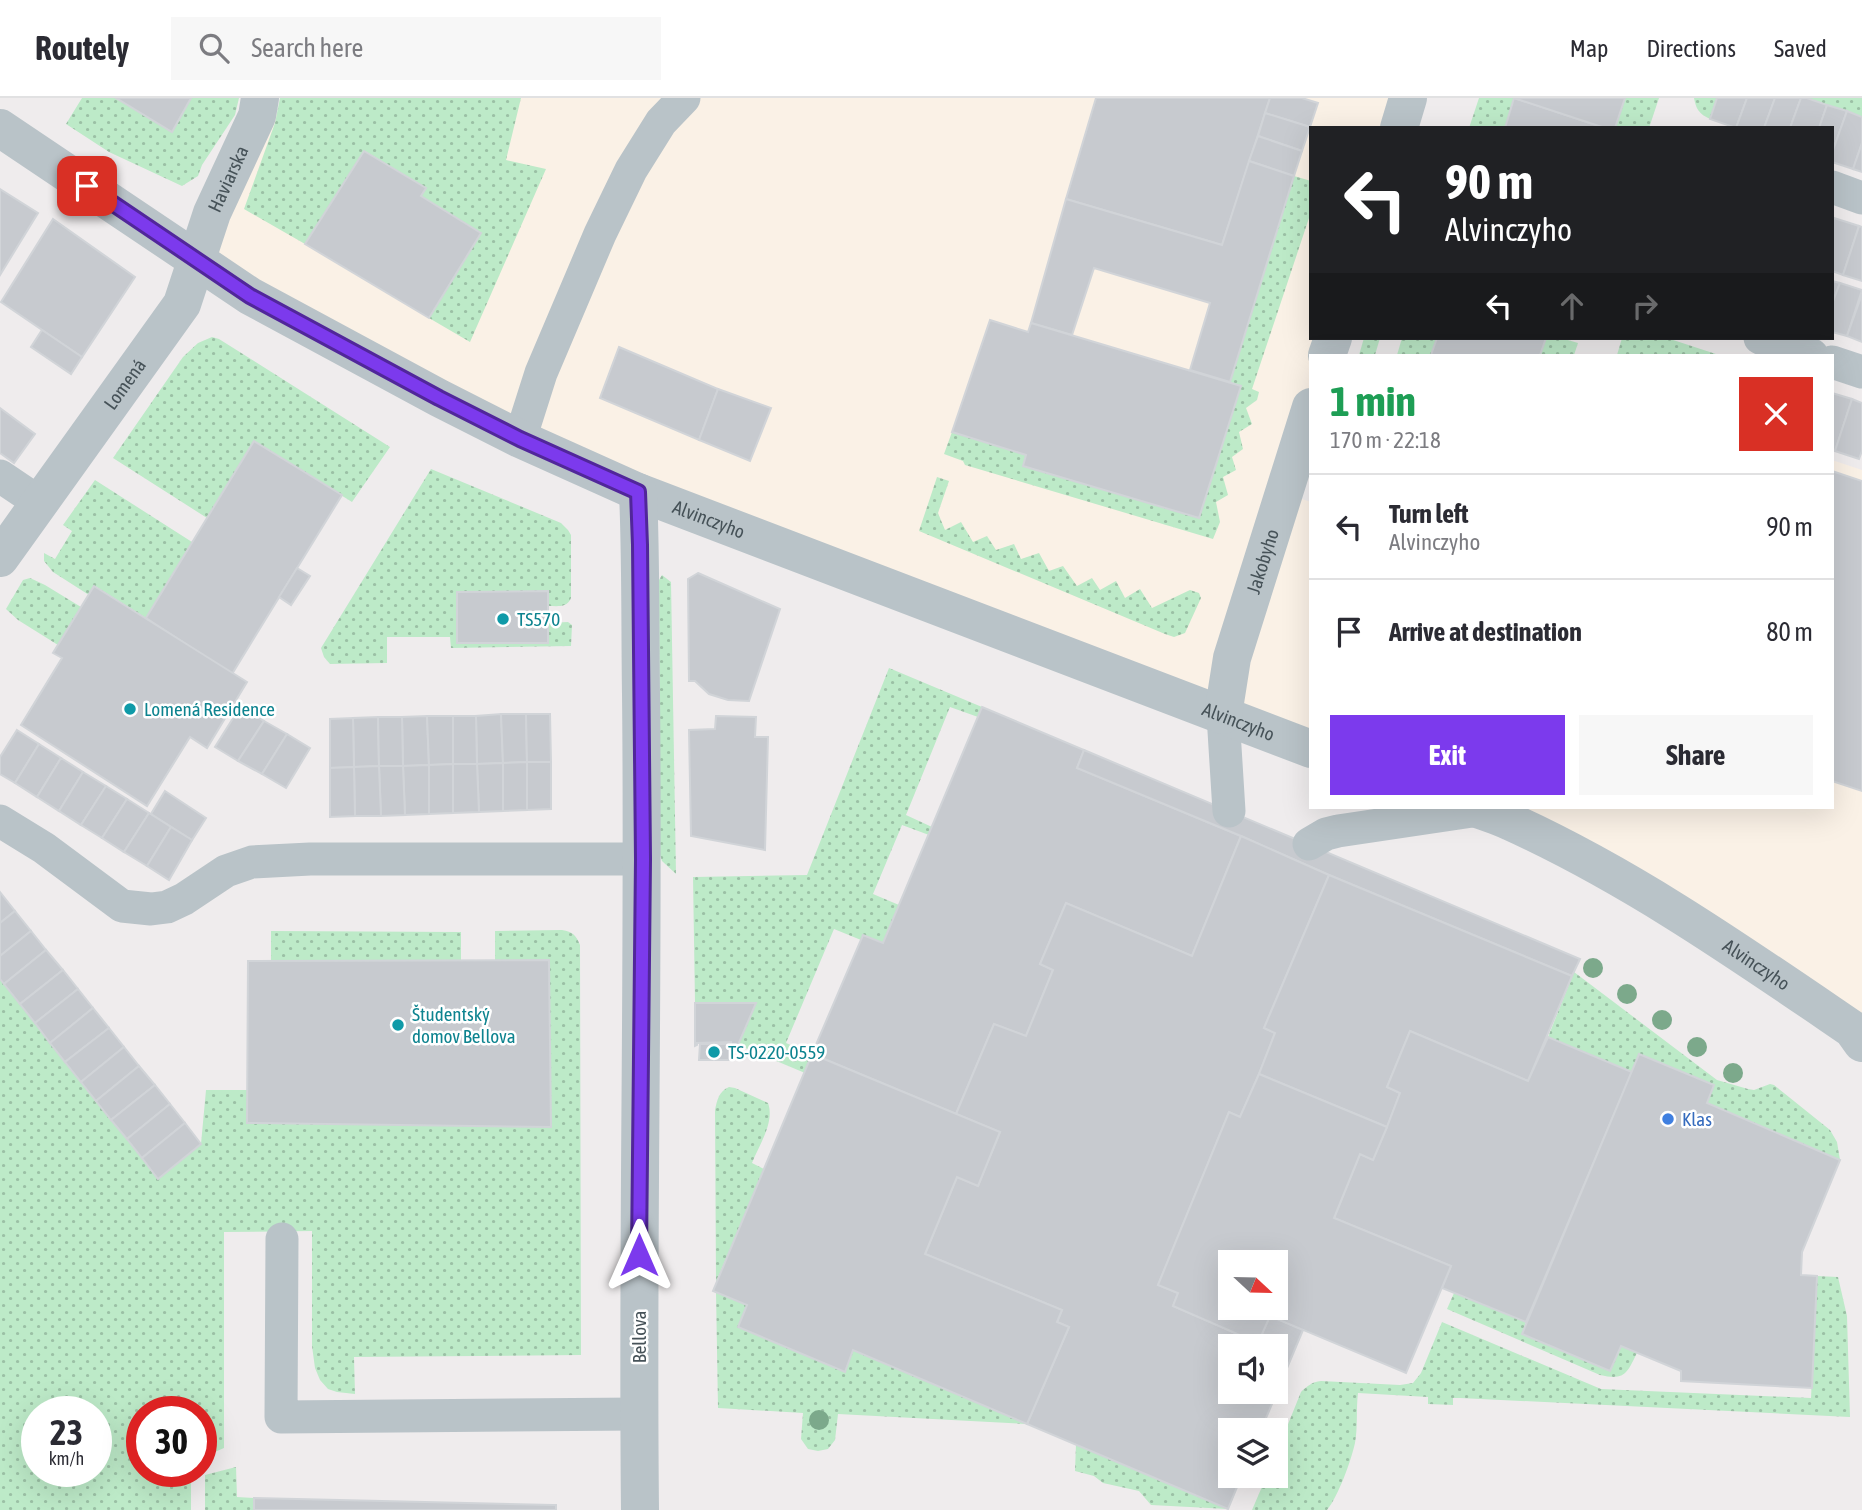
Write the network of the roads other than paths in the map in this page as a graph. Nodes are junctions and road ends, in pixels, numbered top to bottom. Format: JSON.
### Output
{"nodes":[{"id":1,"x":260,"y":98,"type":"edge"},
{"id":2,"x":684,"y":98,"type":"edge"},
{"id":3,"x":1408,"y":98,"type":"edge"},
{"id":4,"x":1400,"y":126,"type":"edge"},
{"id":5,"x":0,"y":128,"type":"edge"},
{"id":6,"x":1834,"y":188,"type":"edge"},
{"id":7,"x":1862,"y":198,"type":"edge"},
{"id":8,"x":197,"y":260,"type":"junction"},
{"id":9,"x":1766,"y":340,"type":"edge"},
{"id":10,"x":1809,"y":354,"type":"edge"},
{"id":11,"x":1834,"y":363,"type":"edge"},
{"id":12,"x":1862,"y":372,"type":"edge"},
{"id":13,"x":1309,"y":413,"type":"edge"},
{"id":14,"x":520,"y":439,"type":"junction"},
{"id":15,"x":0,"y":476,"type":"edge"},
{"id":16,"x":638,"y":492,"type":"junction"},
{"id":17,"x":40,"y":503,"type":"junction"},
{"id":18,"x":0,"y":558,"type":"edge"},
{"id":19,"x":1223,"y":715,"type":"junction"},
{"id":20,"x":1309,"y":748,"type":"edge"},
{"id":21,"x":1469,"y":809,"type":"edge"},
{"id":22,"x":1478,"y":809,"type":"edge"},
{"id":23,"x":1229,"y":811,"type":"dead end"},
{"id":24,"x":0,"y":821,"type":"edge"},
{"id":25,"x":1309,"y":844,"type":"dead end"},
{"id":26,"x":643,"y":859,"type":"junction"},
{"id":27,"x":1859,"y":1034,"type":"edge"},
{"id":28,"x":282,"y":1239,"type":"dead end"},
{"id":29,"x":638,"y":1414,"type":"junction"},
{"id":30,"x":639,"y":1510,"type":"edge"}],
"edges":[{"from":1,"to":8,"type":"street","name":"Haviarska"},
{"from":2,"to":14,"type":"lane"},
{"from":3,"to":4,"type":"street"},
{"from":5,"to":8,"type":"street","name":"Alvinczyho"},
{"from":6,"to":7,"type":"lane"},
{"from":8,"to":14,"type":"street","name":"Alvinczyho"},
{"from":8,"to":17,"type":"street","name":"Lomená"},
{"from":9,"to":10,"type":"lane"},
{"from":11,"to":12,"type":"lane"},
{"from":13,"to":19,"type":"street","name":"Jakobyho"},
{"from":14,"to":16,"type":"street","name":"Alvinczyho"},
{"from":15,"to":17,"type":"lane"},
{"from":16,"to":19,"type":"street","name":"Alvinczyho"},
{"from":16,"to":26,"type":"street","name":"Bellova"},
{"from":17,"to":18,"type":"street","name":"Lomená"},
{"from":19,"to":20,"type":"street","name":"Alvinczyho"},
{"from":19,"to":23,"type":"lane"},
{"from":21,"to":25,"type":"lane"},
{"from":22,"to":27,"type":"street","name":"Alvinczyho"},
{"from":24,"to":26,"type":"lane"},
{"from":26,"to":29,"type":"street","name":"Bellova"},
{"from":28,"to":29,"type":"lane"},
{"from":29,"to":30,"type":"street","name":"Bellova"}]}
